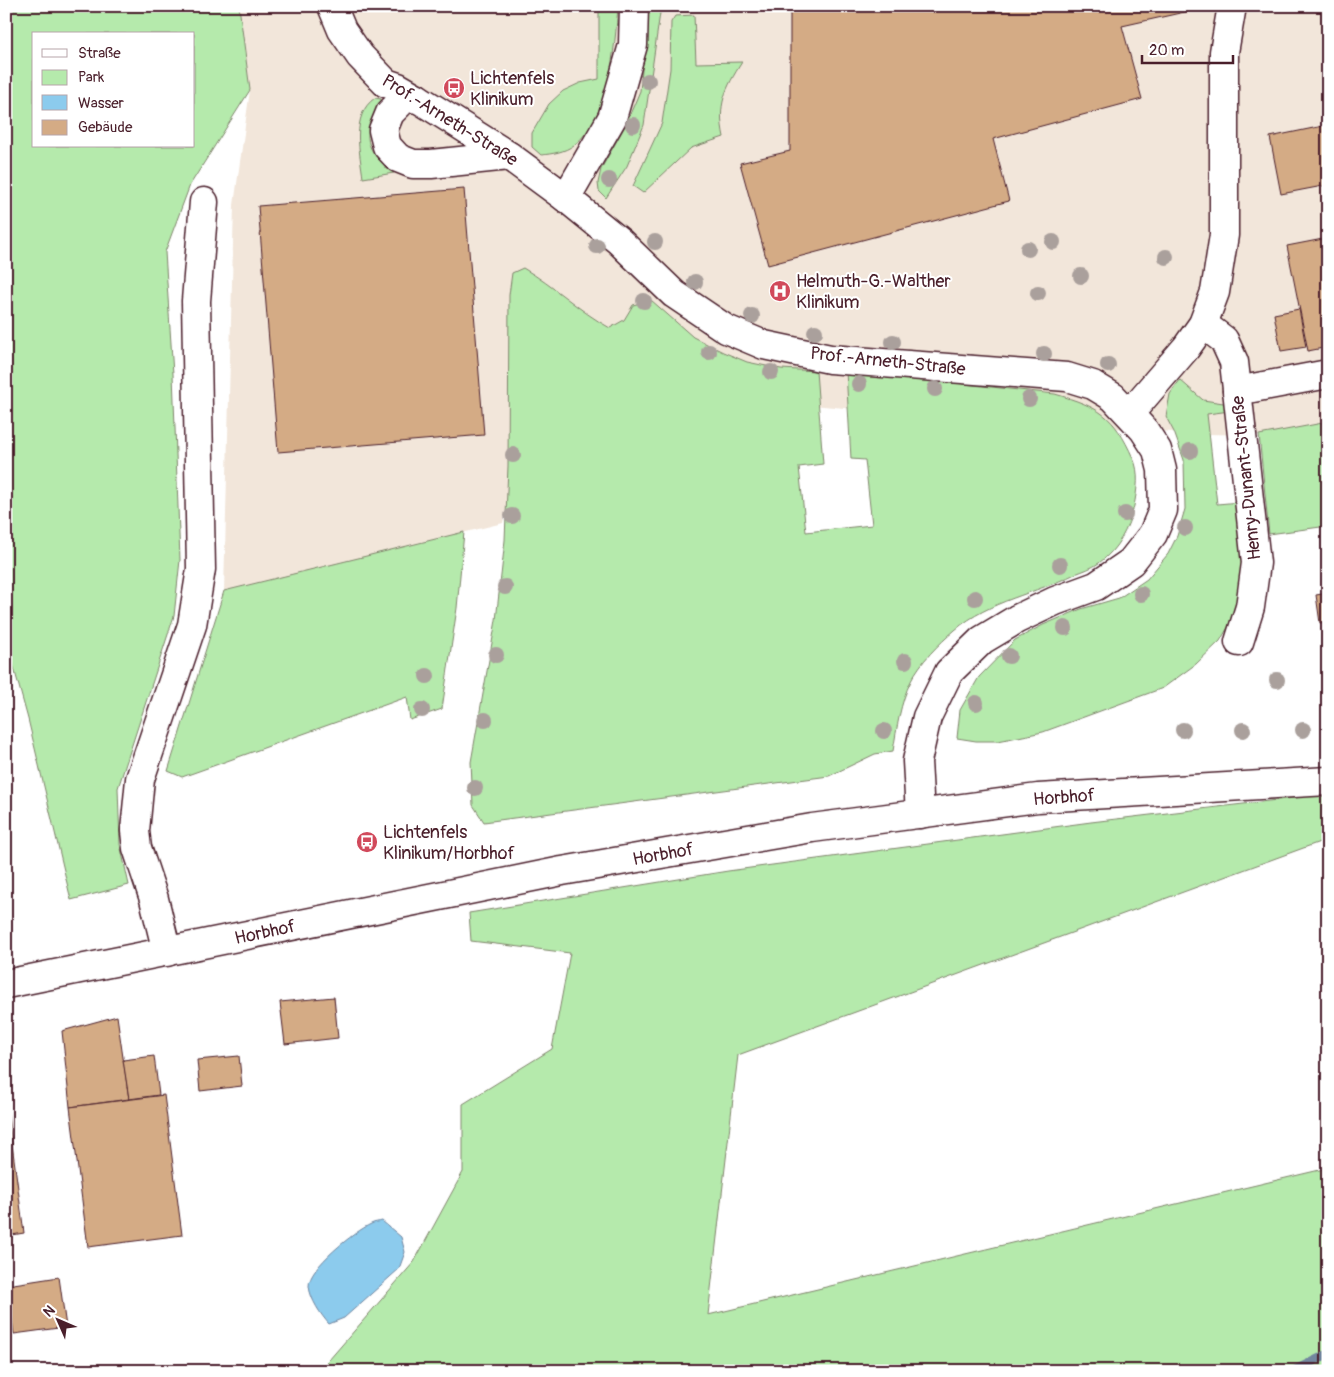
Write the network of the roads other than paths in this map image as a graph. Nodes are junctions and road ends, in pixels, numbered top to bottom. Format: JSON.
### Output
{"nodes":[{"id":1,"x":332,"y":6,"type":"edge"},
{"id":2,"x":634,"y":6,"type":"edge"},
{"id":3,"x":1232,"y":6,"type":"edge"},
{"id":4,"x":417,"y":98,"type":"junction"},
{"id":5,"x":509,"y":156,"type":"junction"},
{"id":6,"x":566,"y":198,"type":"junction"},
{"id":7,"x":204,"y":202,"type":"dead end"},
{"id":8,"x":1203,"y":324,"type":"junction"},
{"id":9,"x":1328,"y":374,"type":"edge"},
{"id":10,"x":1237,"y":391,"type":"junction"},
{"id":11,"x":1130,"y":413,"type":"junction"},
{"id":12,"x":1239,"y":642,"type":"dead end"},
{"id":13,"x":1328,"y":781,"type":"edge"},
{"id":14,"x":920,"y":814,"type":"junction"},
{"id":15,"x":167,"y":952,"type":"junction"},
{"id":16,"x":6,"y":984,"type":"edge"}],
"edges":[{"from":1,"to":4,"type":"street","name":"Prof.-Arneth-Straße"},
{"from":2,"to":6,"type":"street"},
{"from":3,"to":8,"type":"street"},
{"from":4,"to":5,"type":"street","name":"Prof.-Arneth-Straße"},
{"from":4,"to":5,"type":"street"},
{"from":5,"to":6,"type":"street","name":"Prof.-Arneth-Straße"},
{"from":6,"to":11,"type":"street","name":"Prof.-Arneth-Straße"},
{"from":7,"to":15,"type":"street"},
{"from":8,"to":10,"type":"street","name":"Henry-Dunant-Straße"},
{"from":8,"to":11,"type":"street"},
{"from":9,"to":10,"type":"street"},
{"from":10,"to":12,"type":"street","name":"Henry-Dunant-Straße"},
{"from":11,"to":14,"type":"street","name":"Prof.-Arneth-Straße"},
{"from":13,"to":14,"type":"street","name":"Horbhof"},
{"from":14,"to":15,"type":"street","name":"Horbhof"},
{"from":15,"to":16,"type":"street","name":"Horbhof"}]}
